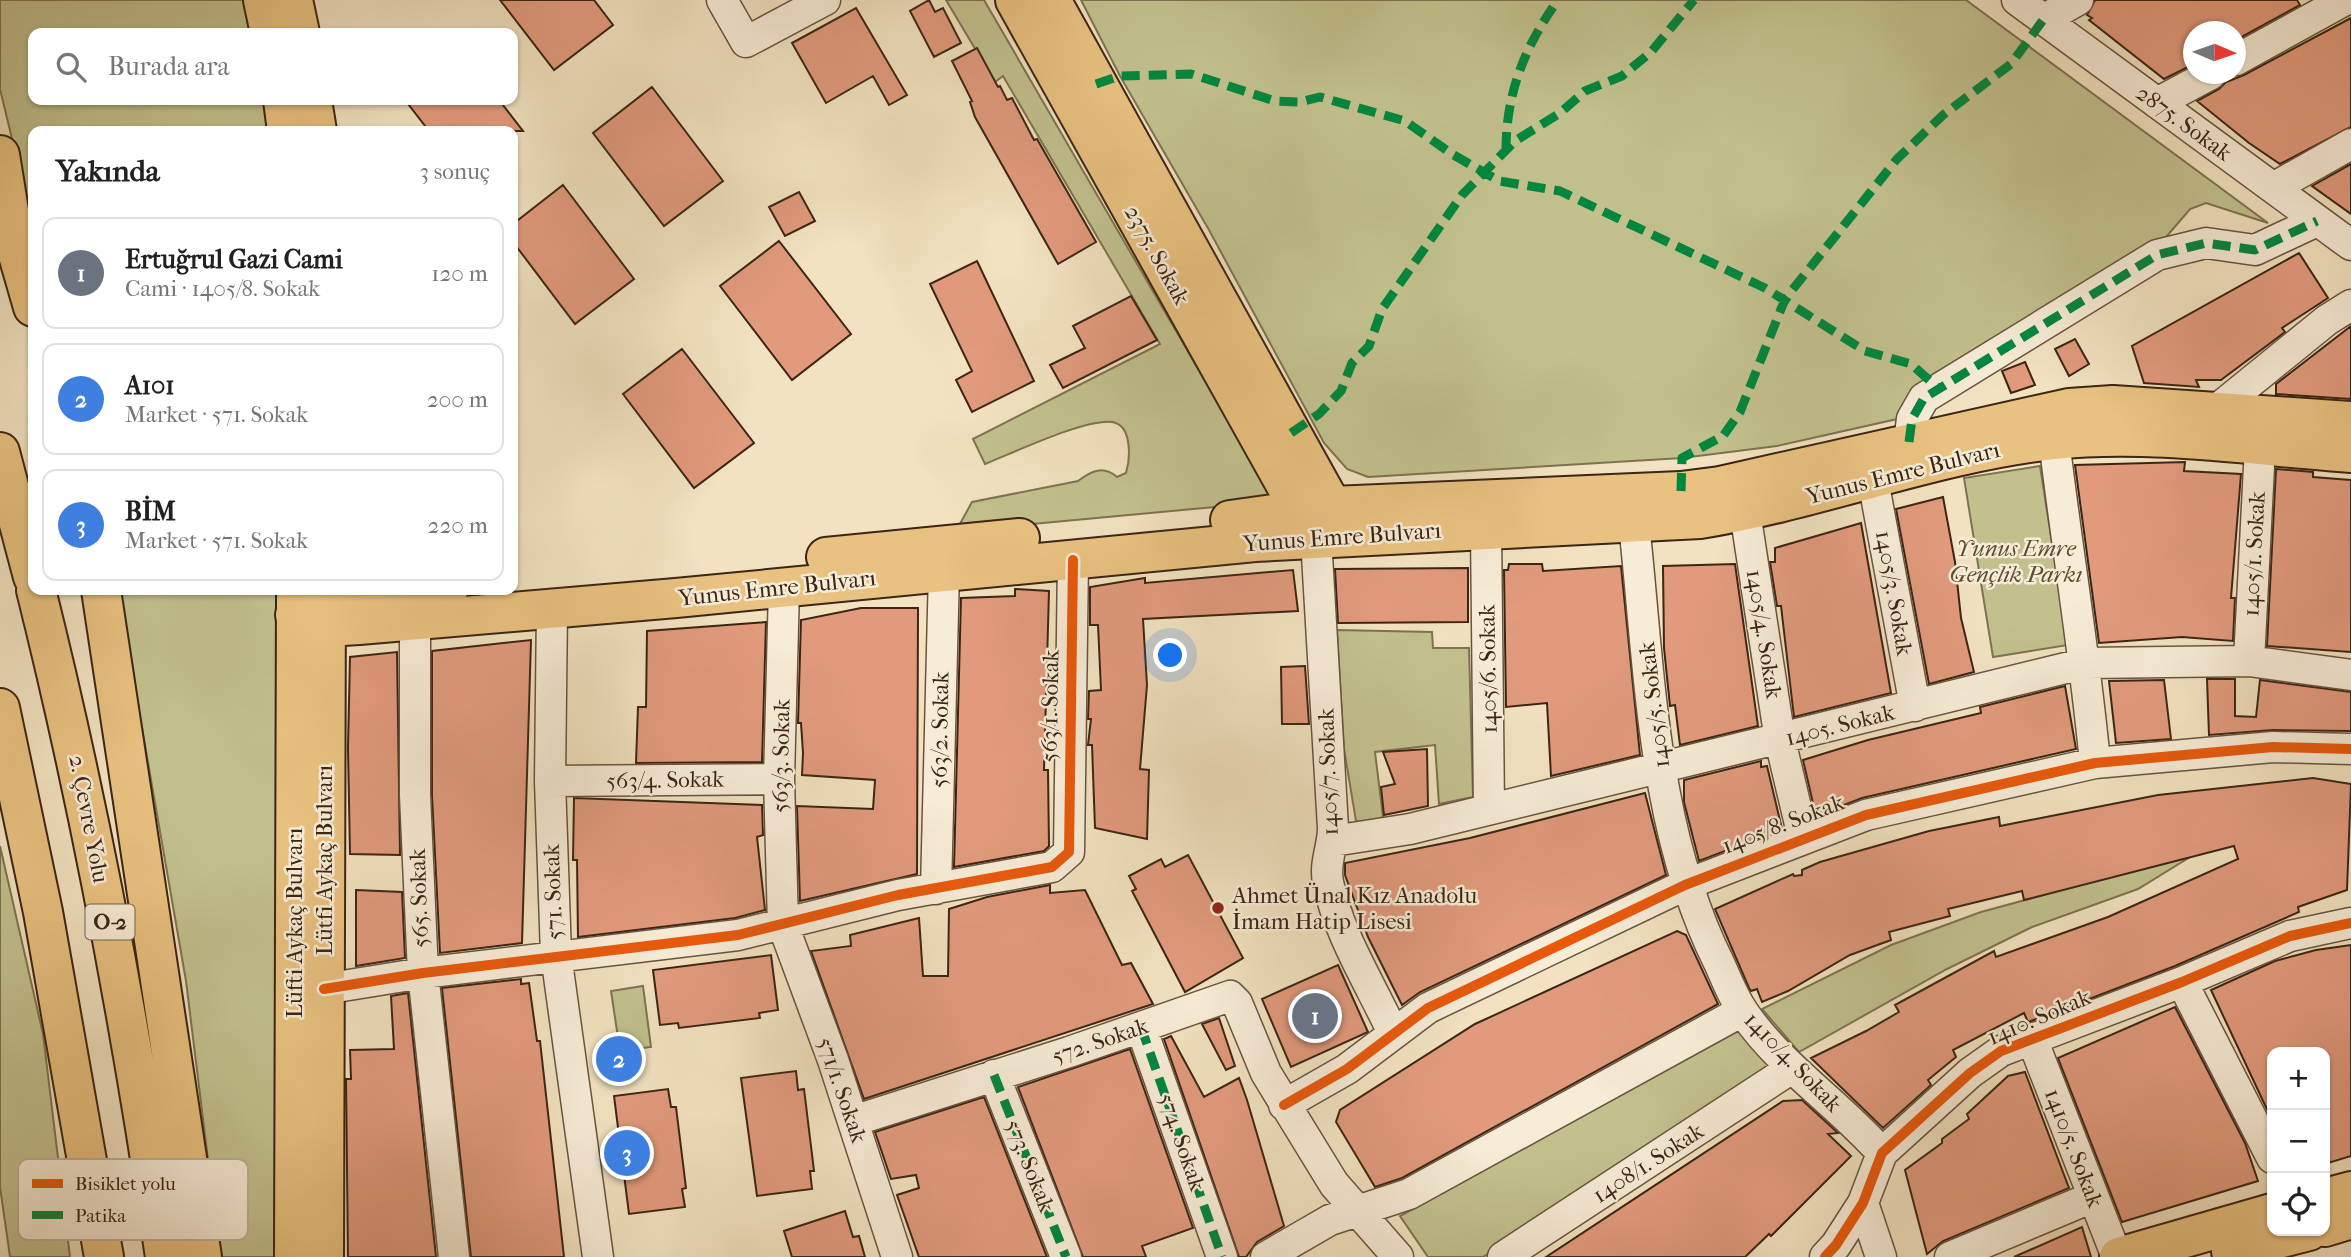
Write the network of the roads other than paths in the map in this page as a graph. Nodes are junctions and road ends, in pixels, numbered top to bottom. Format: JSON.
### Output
{"nodes":[{"id":1,"x":263,"y":0,"type":"edge"},
{"id":2,"x":293,"y":0,"type":"edge"},
{"id":3,"x":722,"y":0,"type":"edge"},
{"id":4,"x":825,"y":0,"type":"edge"},
{"id":5,"x":1015,"y":0,"type":"edge"},
{"id":6,"x":1051,"y":0,"type":"edge"},
{"id":7,"x":2017,"y":0,"type":"edge"},
{"id":8,"x":2078,"y":0,"type":"edge"},
{"id":9,"x":2345,"y":0,"type":"edge"},
{"id":10,"x":2043,"y":20,"type":"junction"},
{"id":11,"x":269,"y":28,"type":"edge"},
{"id":12,"x":299,"y":28,"type":"edge"},
{"id":13,"x":2246,"y":54,"type":"edge"},
{"id":14,"x":2192,"y":84,"type":"edge"},
{"id":15,"x":2157,"y":103,"type":"junction"},
{"id":16,"x":284,"y":105,"type":"edge"},
{"id":17,"x":313,"y":105,"type":"edge"},
{"id":18,"x":286,"y":126,"type":"edge"},
{"id":19,"x":316,"y":126,"type":"edge"},
{"id":20,"x":2351,"y":144,"type":"edge"},
{"id":21,"x":0,"y":155,"type":"edge"},
{"id":22,"x":2273,"y":188,"type":"junction"},
{"id":23,"x":0,"y":192,"type":"edge"},
{"id":24,"x":2317,"y":221,"type":"junction"},
{"id":25,"x":13,"y":236,"type":"junction"},
{"id":26,"x":2351,"y":246,"type":"edge"},
{"id":27,"x":28,"y":289,"type":"edge"},
{"id":28,"x":2351,"y":305,"type":"edge"},
{"id":29,"x":2215,"y":411,"type":"junction"},
{"id":30,"x":2351,"y":421,"type":"edge"},
{"id":31,"x":2054,"y":440,"type":"junction"},
{"id":32,"x":1909,"y":442,"type":"junction"},
{"id":33,"x":2260,"y":447,"type":"junction"},
{"id":34,"x":0,"y":452,"type":"edge"},
{"id":35,"x":2351,"y":453,"type":"edge"},
{"id":36,"x":1873,"y":480,"type":"junction"},
{"id":37,"x":1745,"y":512,"type":"junction"},
{"id":38,"x":1321,"y":523,"type":"junction"},
{"id":39,"x":1634,"y":524,"type":"junction"},
{"id":40,"x":1486,"y":529,"type":"junction"},
{"id":41,"x":28,"y":558,"type":"edge"},
{"id":42,"x":1073,"y":560,"type":"junction"},
{"id":43,"x":944,"y":572,"type":"junction"},
{"id":44,"x":784,"y":587,"type":"junction"},
{"id":45,"x":650,"y":588,"type":"junction"},
{"id":46,"x":538,"y":592,"type":"edge"},
{"id":47,"x":518,"y":593,"type":"edge"},
{"id":48,"x":37,"y":595,"type":"edge"},
{"id":49,"x":102,"y":595,"type":"edge"},
{"id":50,"x":438,"y":595,"type":"edge"},
{"id":51,"x":497,"y":595,"type":"edge"},
{"id":52,"x":402,"y":602,"type":"edge"},
{"id":53,"x":314,"y":604,"type":"edge"},
{"id":54,"x":2249,"y":661,"type":"junction"},
{"id":55,"x":2086,"y":663,"type":"junction"},
{"id":56,"x":2351,"y":675,"type":"edge"},
{"id":57,"x":1915,"y":706,"type":"junction"},
{"id":58,"x":0,"y":708,"type":"edge"},
{"id":59,"x":1780,"y":740,"type":"junction"},
{"id":60,"x":2351,"y":749,"type":"edge"},
{"id":61,"x":2095,"y":763,"type":"junction"},
{"id":62,"x":1660,"y":765,"type":"junction"},
{"id":63,"x":779,"y":779,"type":"junction"},
{"id":64,"x":550,"y":781,"type":"junction"},
{"id":65,"x":1489,"y":809,"type":"junction"},
{"id":66,"x":1804,"y":837,"type":"junction"},
{"id":67,"x":1333,"y":841,"type":"junction"},
{"id":68,"x":1685,"y":885,"type":"junction"},
{"id":69,"x":936,"y":889,"type":"junction"},
{"id":70,"x":2351,"y":923,"type":"edge"},
{"id":71,"x":783,"y":925,"type":"junction"},
{"id":72,"x":556,"y":955,"type":"junction"},
{"id":73,"x":423,"y":973,"type":"junction"},
{"id":74,"x":2182,"y":982,"type":"junction"},
{"id":75,"x":324,"y":989,"type":"junction"},
{"id":76,"x":1742,"y":1011,"type":"junction"},
{"id":77,"x":1141,"y":1027,"type":"junction"},
{"id":78,"x":1393,"y":1033,"type":"junction"},
{"id":79,"x":2032,"y":1039,"type":"junction"},
{"id":80,"x":1792,"y":1068,"type":"junction"},
{"id":81,"x":994,"y":1075,"type":"junction"},
{"id":82,"x":1284,"y":1105,"type":"junction"},
{"id":83,"x":853,"y":1121,"type":"junction"},
{"id":84,"x":2267,"y":1148,"type":"edge"},
{"id":85,"x":1882,"y":1153,"type":"junction"},
{"id":86,"x":87,"y":1159,"type":"edge"},
{"id":87,"x":150,"y":1159,"type":"edge"},
{"id":88,"x":187,"y":1159,"type":"edge"},
{"id":89,"x":2351,"y":1191,"type":"edge"},
{"id":90,"x":2093,"y":1197,"type":"junction"},
{"id":91,"x":2330,"y":1197,"type":"edge"},
{"id":92,"x":1863,"y":1203,"type":"junction"},
{"id":93,"x":1355,"y":1210,"type":"junction"},
{"id":94,"x":2351,"y":1219,"type":"edge"},
{"id":95,"x":2330,"y":1224,"type":"edge"},
{"id":96,"x":2275,"y":1236,"type":"edge"},
{"id":97,"x":2286,"y":1236,"type":"edge"},
{"id":98,"x":294,"y":1257,"type":"edge"},
{"id":99,"x":324,"y":1257,"type":"edge"},
{"id":100,"x":454,"y":1257,"type":"edge"},
{"id":101,"x":598,"y":1257,"type":"edge"},
{"id":102,"x":897,"y":1257,"type":"edge"},
{"id":103,"x":1066,"y":1257,"type":"edge"},
{"id":104,"x":1222,"y":1257,"type":"edge"},
{"id":105,"x":1266,"y":1257,"type":"edge"},
{"id":106,"x":1398,"y":1257,"type":"edge"},
{"id":107,"x":1503,"y":1257,"type":"edge"},
{"id":108,"x":1825,"y":1257,"type":"edge"},
{"id":109,"x":1881,"y":1257,"type":"edge"},
{"id":110,"x":1950,"y":1257,"type":"edge"},
{"id":111,"x":2118,"y":1257,"type":"edge"},
{"id":112,"x":2206,"y":1257,"type":"edge"}],
"edges":[{"from":1,"to":11,"type":"main road"},
{"from":2,"to":12,"type":"main road"},
{"from":3,"to":4,"type":"street"},
{"from":5,"to":38,"type":"main road","name":"2375. Sokak"},
{"from":6,"to":38,"type":"main road","name":"2375. Sokak"},
{"from":7,"to":10,"type":"street","name":"2875. Sokak"},
{"from":8,"to":10,"type":"street"},
{"from":9,"to":13,"type":"street"},
{"from":10,"to":15,"type":"street","name":"2875. Sokak"},
{"from":14,"to":15,"type":"street"},
{"from":15,"to":22,"type":"street","name":"2875. Sokak"},
{"from":16,"to":18,"type":"main road"},
{"from":17,"to":19,"type":"main road"},
{"from":20,"to":22,"type":"street"},
{"from":21,"to":25,"type":"main road"},
{"from":22,"to":24,"type":"street","name":"2875. Sokak"},
{"from":23,"to":25,"type":"main road"},
{"from":24,"to":26,"type":"street","name":"2875. Sokak"},
{"from":24,"to":32,"type":"street"},
{"from":25,"to":27,"type":"main road"},
{"from":28,"to":29,"type":"street"},
{"from":29,"to":30,"type":"main road","name":"Yunus Emre Bulvarı"},
{"from":29,"to":32,"type":"main road","name":"Yunus Emre Bulvarı"},
{"from":31,"to":33,"type":"main road","name":"Yunus Emre Bulvarı"},
{"from":31,"to":36,"type":"main road","name":"Yunus Emre Bulvarı"},
{"from":31,"to":55,"type":"street"},
{"from":32,"to":38,"type":"main road","name":"Yunus Emre Bulvarı"},
{"from":33,"to":35,"type":"main road","name":"Yunus Emre Bulvarı"},
{"from":33,"to":54,"type":"street","name":"1405/1. Sokak"},
{"from":34,"to":41,"type":"main road"},
{"from":36,"to":37,"type":"main road","name":"Yunus Emre Bulvarı"},
{"from":36,"to":57,"type":"street","name":"1405/3. Sokak"},
{"from":37,"to":39,"type":"main road","name":"Yunus Emre Bulvarı"},
{"from":37,"to":59,"type":"street","name":"1405/4. Sokak"},
{"from":38,"to":40,"type":"main road","name":"Yunus Emre Bulvarı"},
{"from":38,"to":42,"type":"main road","name":"Yunus Emre Bulvarı"},
{"from":38,"to":45,"type":"main road","name":"Yunus Emre Bulvarı"},
{"from":38,"to":67,"type":"street","name":"1405/7. Sokak"},
{"from":39,"to":40,"type":"main road","name":"Yunus Emre Bulvarı"},
{"from":39,"to":62,"type":"street","name":"1405/5. Sokak"},
{"from":40,"to":65,"type":"street","name":"1405/6. Sokak"},
{"from":42,"to":43,"type":"main road","name":"Yunus Emre Bulvarı"},
{"from":42,"to":69,"type":"street","name":"563/1. Sokak"},
{"from":43,"to":44,"type":"main road","name":"Yunus Emre Bulvarı"},
{"from":43,"to":69,"type":"street","name":"563/2. Sokak"},
{"from":44,"to":45,"type":"main road","name":"Yunus Emre Bulvarı"},
{"from":44,"to":63,"type":"street","name":"563/3. Sokak"},
{"from":45,"to":46,"type":"main road","name":"Yunus Emre Bulvarı"},
{"from":46,"to":47,"type":"main road","name":"Yunus Emre Bulvarı"},
{"from":46,"to":64,"type":"street","name":"571. Sokak"},
{"from":48,"to":87,"type":"main road","name":"2. Çevre Yolu","number":"O-2"},
{"from":49,"to":88,"type":"main road"},
{"from":50,"to":52,"type":"main road","name":"Yunus Emre Bulvarı"},
{"from":51,"to":52,"type":"main road","name":"Yunus Emre Bulvarı"},
{"from":52,"to":53,"type":"main road","name":"Yunus Emre Bulvarı"},
{"from":52,"to":73,"type":"street","name":"565. Sokak"},
{"from":53,"to":75,"type":"main road","name":"Lütfi Aykaç Bulvarı"},
{"from":53,"to":98,"type":"main road","name":"Lüfti Aykaç Bulvarı"},
{"from":54,"to":55,"type":"street","name":"1405. Sokak"},
{"from":54,"to":56,"type":"street","name":"1405. Sokak"},
{"from":55,"to":57,"type":"street","name":"1405. Sokak"},
{"from":55,"to":61,"type":"street"},
{"from":57,"to":59,"type":"street","name":"1405. Sokak"},
{"from":58,"to":86,"type":"main road"},
{"from":59,"to":62,"type":"street","name":"1405. Sokak"},
{"from":59,"to":66,"type":"street","name":"1405/4. Sokak"},
{"from":60,"to":61,"type":"street","name":"1405/8. Sokak"},
{"from":61,"to":66,"type":"street","name":"1405/8. Sokak"},
{"from":62,"to":65,"type":"street","name":"1405. Sokak"},
{"from":62,"to":68,"type":"street","name":"1405/5. Sokak"},
{"from":63,"to":64,"type":"street","name":"563/4. Sokak"},
{"from":63,"to":71,"type":"street","name":"563/3. Sokak"},
{"from":64,"to":72,"type":"street","name":"571. Sokak"},
{"from":65,"to":67,"type":"street","name":"1405. Sokak"},
{"from":66,"to":68,"type":"street","name":"1405/8. Sokak"},
{"from":67,"to":78,"type":"street","name":"1405/7. Sokak"},
{"from":68,"to":76,"type":"street","name":"1410/4. Sokak"},
{"from":68,"to":78,"type":"street","name":"1405/8. Sokak"},
{"from":69,"to":71,"type":"street"},
{"from":70,"to":74,"type":"street","name":"1410. Sokak"},
{"from":71,"to":72,"type":"street"},
{"from":71,"to":83,"type":"street","name":"571/1. Sokak"},
{"from":72,"to":73,"type":"street"},
{"from":72,"to":101,"type":"street","name":"571. Sokak"},
{"from":73,"to":75,"type":"street"},
{"from":73,"to":100,"type":"street","name":"565. Sokak"},
{"from":74,"to":79,"type":"street","name":"1410. Sokak"},
{"from":74,"to":84,"type":"street"},
{"from":75,"to":99,"type":"main road","name":"Lütfi Aykaç Bulvarı"},
{"from":76,"to":80,"type":"street","name":"1410/4. Sokak"},
{"from":76,"to":93,"type":"street"},
{"from":77,"to":81,"type":"street","name":"572. Sokak"},
{"from":77,"to":82,"type":"street","name":"572. Sokak"},
{"from":77,"to":104,"type":"street","name":"574. Sokak"},
{"from":78,"to":82,"type":"street","name":"1405/8. Sokak"},
{"from":79,"to":85,"type":"street","name":"1410. Sokak"},
{"from":79,"to":90,"type":"street","name":"1410/5. Sokak"},
{"from":80,"to":85,"type":"street","name":"1410/4. Sokak"},
{"from":80,"to":107,"type":"street","name":"1408/1. Sokak"},
{"from":81,"to":83,"type":"street","name":"572. Sokak"},
{"from":81,"to":103,"type":"street","name":"573. Sokak"},
{"from":82,"to":93,"type":"street"},
{"from":83,"to":102,"type":"street","name":"571/1. Sokak"},
{"from":85,"to":92,"type":"street","name":"1410. Sokak"},
{"from":89,"to":91,"type":"main road"},
{"from":90,"to":110,"type":"street"},
{"from":90,"to":111,"type":"street","name":"1410/5. Sokak"},
{"from":92,"to":108,"type":"street","name":"1410. Sokak"},
{"from":92,"to":109,"type":"street"},
{"from":93,"to":105,"type":"street"},
{"from":93,"to":106,"type":"street"},
{"from":94,"to":95,"type":"main road"},
{"from":96,"to":111,"type":"main road"},
{"from":97,"to":112,"type":"main road"}]}
